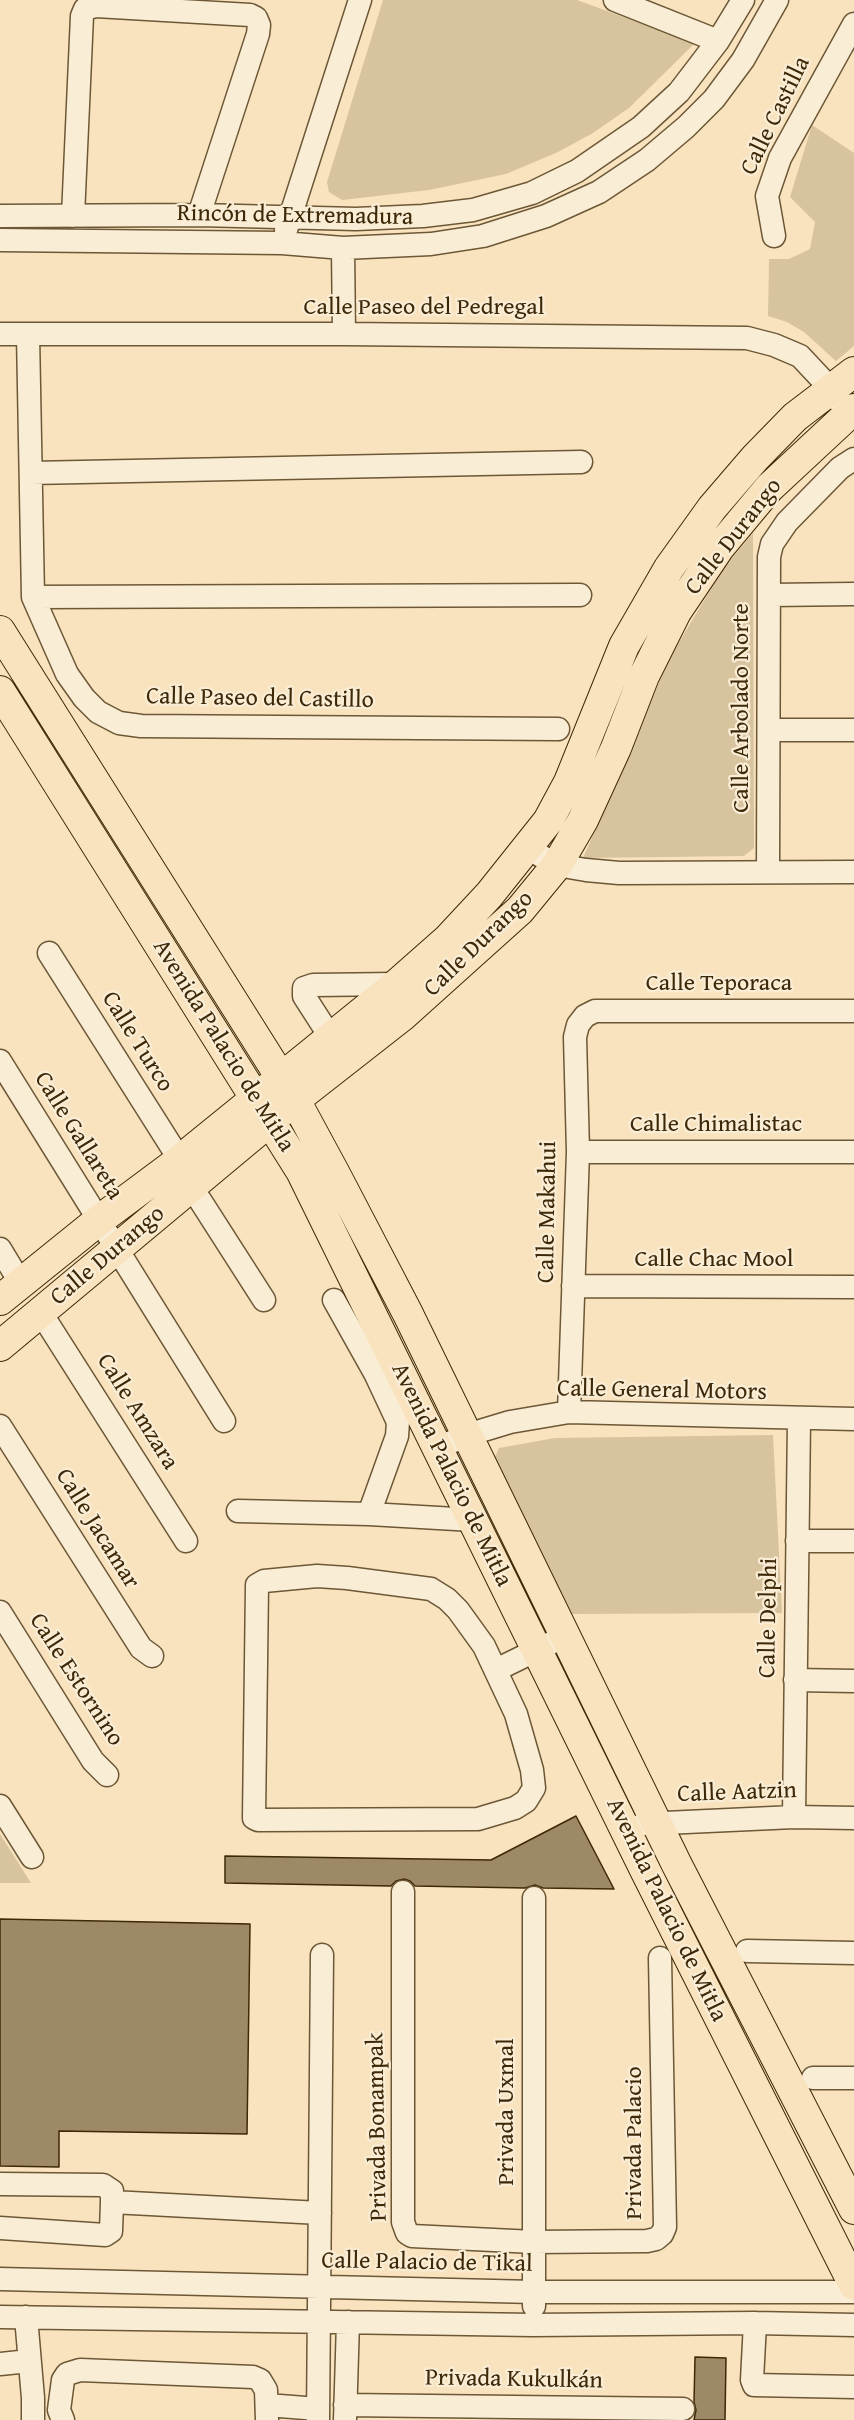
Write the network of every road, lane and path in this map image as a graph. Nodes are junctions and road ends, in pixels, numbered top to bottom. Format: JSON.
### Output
{"nodes":[{"id":1,"x":360,"y":0,"type":"edge"},
{"id":2,"x":615,"y":0,"type":"edge"},
{"id":3,"x":743,"y":0,"type":"edge"},
{"id":4,"x":777,"y":0,"type":"edge"},
{"id":5,"x":854,"y":24,"type":"edge"},
{"id":6,"x":718,"y":41,"type":"junction"},
{"id":7,"x":199,"y":215,"type":"junction"},
{"id":8,"x":0,"y":216,"type":"edge"},
{"id":9,"x":73,"y":216,"type":"junction"},
{"id":10,"x":289,"y":217,"type":"junction"},
{"id":11,"x":774,"y":236,"type":"dead end"},
{"id":12,"x":0,"y":240,"type":"edge"},
{"id":13,"x":282,"y":243,"type":"junction"},
{"id":14,"x":343,"y":248,"type":"junction"},
{"id":15,"x":0,"y":334,"type":"edge"},
{"id":16,"x":344,"y":334,"type":"junction"},
{"id":17,"x":28,"y":335,"type":"junction"},
{"id":18,"x":842,"y":380,"type":"edge"},
{"id":19,"x":851,"y":411,"type":"edge"},
{"id":20,"x":854,"y":459,"type":"edge"},
{"id":21,"x":581,"y":462,"type":"dead end"},
{"id":22,"x":31,"y":472,"type":"junction"},
{"id":23,"x":854,"y":594,"type":"edge"},
{"id":24,"x":580,"y":595,"type":"dead end"},
{"id":25,"x":770,"y":595,"type":"junction"},
{"id":26,"x":33,"y":597,"type":"junction"},
{"id":27,"x":0,"y":631,"type":"edge"},
{"id":28,"x":0,"y":691,"type":"edge"},
{"id":29,"x":558,"y":729,"type":"dead end"},
{"id":30,"x":769,"y":730,"type":"junction"},
{"id":31,"x":854,"y":730,"type":"edge"},
{"id":32,"x":527,"y":848,"type":"junction"},
{"id":33,"x":557,"y":865,"type":"junction"},
{"id":34,"x":768,"y":872,"type":"junction"},
{"id":35,"x":854,"y":872,"type":"edge"},
{"id":36,"x":50,"y":952,"type":"dead end"},
{"id":37,"x":397,"y":984,"type":"junction"},
{"id":38,"x":854,"y":1011,"type":"edge"},
{"id":39,"x":585,"y":1016,"type":"joint"},
{"id":40,"x":331,"y":1038,"type":"junction"},
{"id":41,"x":0,"y":1061,"type":"edge"},
{"id":42,"x":287,"y":1089,"type":"junction"},
{"id":43,"x":263,"y":1110,"type":"junction"},
{"id":44,"x":578,"y":1152,"type":"junction"},
{"id":45,"x":854,"y":1152,"type":"edge"},
{"id":46,"x":185,"y":1173,"type":"junction"},
{"id":47,"x":99,"y":1221,"type":"junction"},
{"id":48,"x":116,"y":1248,"type":"junction"},
{"id":49,"x":0,"y":1249,"type":"edge"},
{"id":50,"x":573,"y":1286,"type":"junction"},
{"id":51,"x":854,"y":1287,"type":"edge"},
{"id":52,"x":10,"y":1291,"type":"edge"},
{"id":53,"x":264,"y":1300,"type":"dead end"},
{"id":54,"x":334,"y":1300,"type":"dead end"},
{"id":55,"x":41,"y":1313,"type":"junction"},
{"id":56,"x":0,"y":1346,"type":"edge"},
{"id":57,"x":386,"y":1370,"type":"junction"},
{"id":58,"x":569,"y":1412,"type":"junction"},
{"id":59,"x":854,"y":1419,"type":"edge"},
{"id":60,"x":799,"y":1420,"type":"junction"},
{"id":61,"x":224,"y":1421,"type":"dead end"},
{"id":62,"x":0,"y":1426,"type":"edge"},
{"id":63,"x":467,"y":1435,"type":"junction"},
{"id":64,"x":438,"y":1448,"type":"junction"},
{"id":65,"x":238,"y":1511,"type":"dead end"},
{"id":66,"x":369,"y":1514,"type":"junction"},
{"id":67,"x":473,"y":1521,"type":"junction"},
{"id":68,"x":186,"y":1541,"type":"dead end"},
{"id":69,"x":798,"y":1541,"type":"junction"},
{"id":70,"x":854,"y":1541,"type":"edge"},
{"id":71,"x":0,"y":1612,"type":"edge"},
{"id":72,"x":564,"y":1637,"type":"junction"},
{"id":73,"x":537,"y":1650,"type":"junction"},
{"id":74,"x":152,"y":1656,"type":"dead end"},
{"id":75,"x":496,"y":1670,"type":"junction"},
{"id":76,"x":795,"y":1680,"type":"junction"},
{"id":77,"x":854,"y":1681,"type":"edge"},
{"id":78,"x":107,"y":1775,"type":"dead end"},
{"id":79,"x":0,"y":1806,"type":"edge"},
{"id":80,"x":794,"y":1817,"type":"junction"},
{"id":81,"x":854,"y":1818,"type":"edge"},
{"id":82,"x":657,"y":1824,"type":"junction"},
{"id":83,"x":623,"y":1825,"type":"junction"},
{"id":84,"x":32,"y":1857,"type":"dead end"},
{"id":85,"x":403,"y":1892,"type":"dead end"},
{"id":86,"x":534,"y":1898,"type":"dead end"},
{"id":87,"x":747,"y":1951,"type":"dead end"},
{"id":88,"x":854,"y":1953,"type":"edge"},
{"id":89,"x":322,"y":1955,"type":"dead end"},
{"id":90,"x":660,"y":1958,"type":"dead end"},
{"id":91,"x":813,"y":2078,"type":"dead end"},
{"id":92,"x":854,"y":2078,"type":"edge"},
{"id":93,"x":0,"y":2184,"type":"edge"},
{"id":94,"x":112,"y":2202,"type":"junction"},
{"id":95,"x":854,"y":2210,"type":"edge"},
{"id":96,"x":320,"y":2213,"type":"junction"},
{"id":97,"x":0,"y":2228,"type":"edge"},
{"id":98,"x":534,"y":2242,"type":"junction"},
{"id":99,"x":0,"y":2279,"type":"edge"},
{"id":100,"x":854,"y":2285,"type":"edge"},
{"id":101,"x":320,"y":2288,"type":"junction"},
{"id":102,"x":534,"y":2292,"type":"junction"},
{"id":103,"x":854,"y":2292,"type":"edge"},
{"id":104,"x":0,"y":2317,"type":"edge"},
{"id":105,"x":26,"y":2317,"type":"junction"},
{"id":106,"x":348,"y":2322,"type":"junction"},
{"id":107,"x":319,"y":2323,"type":"junction"},
{"id":108,"x":755,"y":2324,"type":"junction"},
{"id":109,"x":533,"y":2325,"type":"junction"},
{"id":110,"x":854,"y":2325,"type":"edge"},
{"id":111,"x":29,"y":2361,"type":"junction"},
{"id":112,"x":0,"y":2364,"type":"edge"},
{"id":113,"x":854,"y":2387,"type":"edge"},
{"id":114,"x":683,"y":2409,"type":"dead end"},
{"id":115,"x":345,"y":2412,"type":"edge"},
{"id":116,"x":267,"y":2413,"type":"edge"},
{"id":117,"x":318,"y":2414,"type":"edge"},
{"id":118,"x":33,"y":2420,"type":"edge"},
{"id":119,"x":63,"y":2420,"type":"edge"}],
"edges":[{"from":1,"to":10,"type":"street"},
{"from":2,"to":6,"type":"street"},
{"from":3,"to":6,"type":"street","name":"Rincón de Extremadura"},
{"from":4,"to":14,"type":"street","name":"Rincón de Extremadura"},
{"from":5,"to":11,"type":"street","name":"Calle Castilla"},
{"from":6,"to":10,"type":"street","name":"Rincón de Extremadura"},
{"from":7,"to":9,"type":"street","name":"Rincón de Extremadura"},
{"from":7,"to":9,"type":"street"},
{"from":7,"to":10,"type":"street","name":"Rincón de Extremadura"},
{"from":8,"to":9,"type":"street","name":"Rincón de Extremadura"},
{"from":10,"to":13,"type":"street"},
{"from":12,"to":13,"type":"street","name":"Rincón de Extremadura"},
{"from":13,"to":14,"type":"street","name":"Rincón de Extremadura"},
{"from":14,"to":16,"type":"street"},
{"from":15,"to":17,"type":"street","name":"Calle Paseo del Pedregal"},
{"from":16,"to":17,"type":"street","name":"Calle Paseo del Pedregal"},
{"from":16,"to":18,"type":"street","name":"Calle Paseo del Pedregal"},
{"from":17,"to":22,"type":"street","name":"Calle Paseo del Castillo"},
{"from":18,"to":19,"type":"street","name":"Calle Paseo del Pedregal"},
{"from":18,"to":32,"type":"main road","name":"Calle Durango"},
{"from":19,"to":33,"type":"main road","name":"Calle Durango"},
{"from":20,"to":25,"type":"street","name":"Calle Arbolado Norte"},
{"from":21,"to":22,"type":"street"},
{"from":22,"to":26,"type":"street","name":"Calle Paseo del Castillo"},
{"from":23,"to":25,"type":"street"},
{"from":24,"to":26,"type":"street"},
{"from":25,"to":30,"type":"street","name":"Calle Arbolado Norte"},
{"from":26,"to":29,"type":"street","name":"Calle Paseo del Castillo"},
{"from":27,"to":42,"type":"main road","name":"Avenida Palacio de Mitla"},
{"from":28,"to":43,"type":"main road","name":"Avenida Palacio de Mitla"},
{"from":30,"to":31,"type":"street"},
{"from":30,"to":34,"type":"street","name":"Calle Arbolado Norte"},
{"from":32,"to":33,"type":"street"},
{"from":32,"to":37,"type":"main road","name":"Calle Durango"},
{"from":33,"to":34,"type":"street"},
{"from":33,"to":42,"type":"main road","name":"Calle Durango"},
{"from":34,"to":35,"type":"street"},
{"from":36,"to":46,"type":"street","name":"Calle Turco"},
{"from":37,"to":40,"type":"main road","name":"Calle Durango"},
{"from":37,"to":40,"type":"street"},
{"from":38,"to":39,"type":"street","name":"Calle Teporaca"},
{"from":39,"to":44,"type":"street","name":"Calle Makahui"},
{"from":40,"to":42,"type":"main road","name":"Calle Durango"},
{"from":41,"to":47,"type":"street","name":"Calle Gallareta"},
{"from":42,"to":43,"type":"main road","name":"Calle Durango"},
{"from":42,"to":63,"type":"main road","name":"Avenida Palacio de Mitla"},
{"from":43,"to":46,"type":"main road","name":"Calle Durango"},
{"from":43,"to":57,"type":"main road","name":"Avenida Palacio de Mitla"},
{"from":44,"to":45,"type":"street","name":"Calle Chimalistac"},
{"from":44,"to":50,"type":"street","name":"Calle Makahui"},
{"from":46,"to":47,"type":"main road","name":"Calle Durango"},
{"from":46,"to":48,"type":"main road","name":"Calle Durango"},
{"from":46,"to":53,"type":"street","name":"Calle Turco"},
{"from":47,"to":48,"type":"street","name":"Calle Gallareta"},
{"from":47,"to":52,"type":"main road","name":"Calle Durango"},
{"from":48,"to":55,"type":"main road","name":"Calle Durango"},
{"from":48,"to":61,"type":"street","name":"Calle Gallareta"},
{"from":49,"to":52,"type":"street"},
{"from":50,"to":51,"type":"street","name":"Calle Chac Mool"},
{"from":50,"to":58,"type":"street","name":"Calle Makahui"},
{"from":54,"to":57,"type":"street"},
{"from":55,"to":56,"type":"main road","name":"Calle Durango"},
{"from":55,"to":68,"type":"street","name":"Calle Amzara"},
{"from":57,"to":64,"type":"main road","name":"Avenida Palacio de Mitla"},
{"from":57,"to":66,"type":"street"},
{"from":58,"to":60,"type":"street","name":"Calle General Motors"},
{"from":58,"to":63,"type":"street","name":"Calle General Motors"},
{"from":59,"to":60,"type":"street","name":"Calle General Motors"},
{"from":60,"to":69,"type":"street","name":"Calle Delphi"},
{"from":62,"to":74,"type":"street","name":"Calle Jacamar"},
{"from":63,"to":64,"type":"street","name":"Calle General Motors"},
{"from":63,"to":72,"type":"main road","name":"Avenida Palacio de Mitla"},
{"from":64,"to":67,"type":"main road","name":"Avenida Palacio de Mitla"},
{"from":65,"to":66,"type":"street"},
{"from":66,"to":67,"type":"street"},
{"from":67,"to":73,"type":"main road","name":"Avenida Palacio de Mitla"},
{"from":69,"to":70,"type":"street"},
{"from":69,"to":76,"type":"street","name":"Calle Delphi"},
{"from":71,"to":78,"type":"street","name":"Calle Estornino"},
{"from":72,"to":73,"type":"street"},
{"from":72,"to":82,"type":"main road","name":"Avenida Palacio de Mitla"},
{"from":73,"to":75,"type":"street"},
{"from":73,"to":83,"type":"main road","name":"Avenida Palacio de Mitla"},
{"from":75,"to":75,"type":"street"},
{"from":76,"to":77,"type":"street"},
{"from":76,"to":80,"type":"street","name":"Calle Delphi"},
{"from":79,"to":84,"type":"street"},
{"from":80,"to":81,"type":"street","name":"Calle Aatzin"},
{"from":80,"to":82,"type":"street","name":"Calle Aatzin"},
{"from":82,"to":83,"type":"street","name":"Calle Aatzin"},
{"from":82,"to":95,"type":"main road","name":"Avenida Palacio de Mitla"},
{"from":83,"to":100,"type":"main road","name":"Avenida Palacio de Mitla"},
{"from":85,"to":98,"type":"street","name":"Privada Bonampak"},
{"from":86,"to":98,"type":"street","name":"Privada Uxmal"},
{"from":87,"to":88,"type":"street"},
{"from":89,"to":96,"type":"street"},
{"from":90,"to":98,"type":"street","name":"Privada Palacio"},
{"from":91,"to":92,"type":"street"},
{"from":93,"to":94,"type":"street"},
{"from":94,"to":96,"type":"street"},
{"from":94,"to":97,"type":"street"},
{"from":96,"to":101,"type":"street"},
{"from":98,"to":102,"type":"street","name":"Privada Uxmal"},
{"from":99,"to":101,"type":"street","name":"Calle Palacio de Tikal"},
{"from":101,"to":102,"type":"street","name":"Calle Palacio de Tikal"},
{"from":101,"to":107,"type":"street"},
{"from":102,"to":103,"type":"street","name":"Calle Palacio de Tikal"},
{"from":102,"to":109,"type":"street","name":"Privada Uxmal"},
{"from":104,"to":105,"type":"street"},
{"from":105,"to":107,"type":"street"},
{"from":105,"to":111,"type":"street"},
{"from":106,"to":107,"type":"street"},
{"from":106,"to":109,"type":"street"},
{"from":106,"to":115,"type":"street"},
{"from":107,"to":117,"type":"street"},
{"from":108,"to":109,"type":"street"},
{"from":108,"to":110,"type":"street"},
{"from":108,"to":113,"type":"street"},
{"from":111,"to":112,"type":"street"},
{"from":111,"to":118,"type":"street"},
{"from":114,"to":115,"type":"street","name":"Privada Kukulkán"},
{"from":116,"to":117,"type":"street"},
{"from":116,"to":119,"type":"street"}]}
